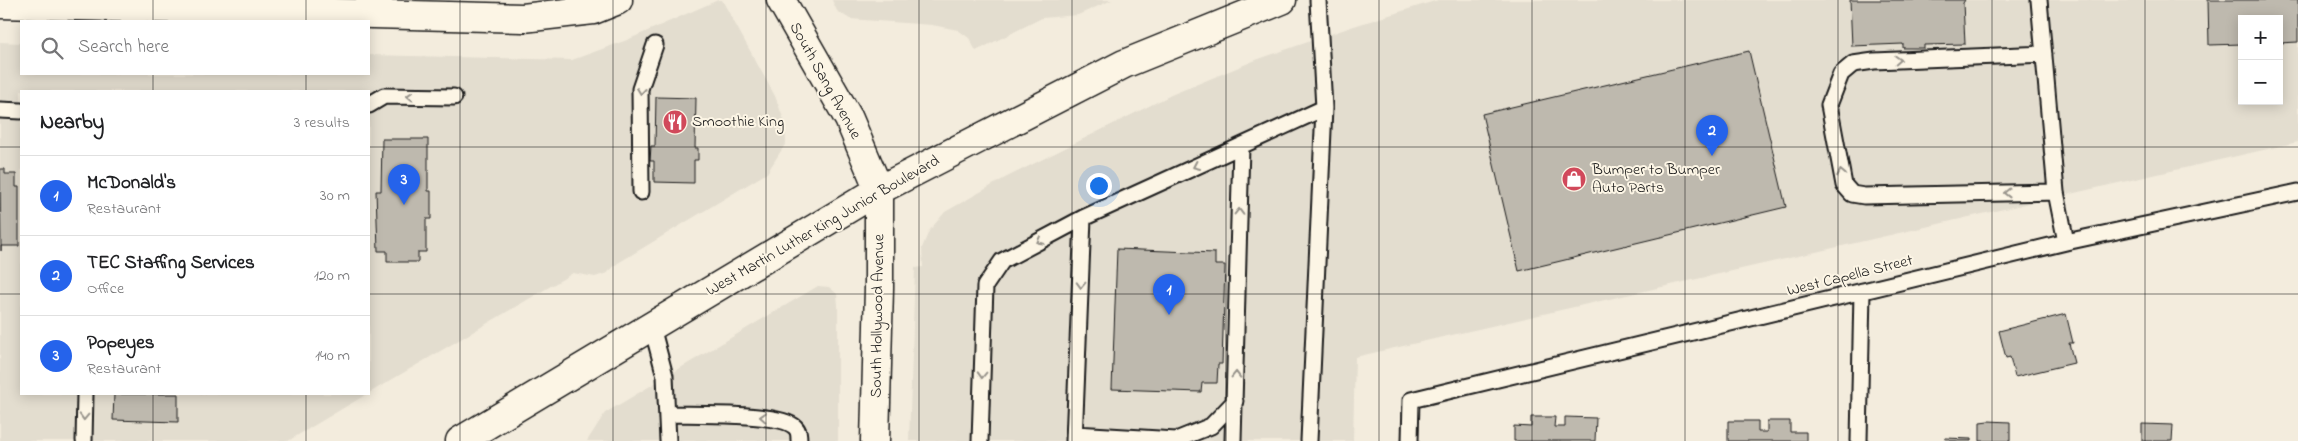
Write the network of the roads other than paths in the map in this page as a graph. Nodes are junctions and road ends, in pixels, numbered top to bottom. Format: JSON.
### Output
{"nodes":[{"id":1,"x":618,"y":0,"type":"edge"},
{"id":2,"x":781,"y":0,"type":"edge"},
{"id":3,"x":1282,"y":0,"type":"edge"},
{"id":4,"x":1318,"y":0,"type":"edge"},
{"id":5,"x":2039,"y":0,"type":"edge"},
{"id":6,"x":0,"y":4,"type":"edge"},
{"id":7,"x":655,"y":45,"type":"dead end"},
{"id":8,"x":2044,"y":54,"type":"junction"},
{"id":9,"x":454,"y":97,"type":"dead end"},
{"id":10,"x":370,"y":105,"type":"edge"},
{"id":11,"x":1324,"y":108,"type":"junction"},
{"id":12,"x":0,"y":110,"type":"edge"},
{"id":13,"x":20,"y":111,"type":"edge"},
{"id":14,"x":1241,"y":146,"type":"junction"},
{"id":15,"x":879,"y":190,"type":"junction"},
{"id":16,"x":641,"y":192,"type":"dead end"},
{"id":17,"x":2056,"y":192,"type":"junction"},
{"id":18,"x":2298,"y":192,"type":"edge"},
{"id":19,"x":1083,"y":218,"type":"junction"},
{"id":20,"x":2066,"y":242,"type":"junction"},
{"id":21,"x":1862,"y":291,"type":"junction"},
{"id":22,"x":652,"y":327,"type":"junction"},
{"id":23,"x":85,"y":395,"type":"edge"},
{"id":24,"x":1235,"y":401,"type":"junction"},
{"id":25,"x":668,"y":414,"type":"junction"},
{"id":26,"x":1074,"y":437,"type":"edge"},
{"id":27,"x":84,"y":441,"type":"edge"},
{"id":28,"x":460,"y":441,"type":"edge"},
{"id":29,"x":668,"y":441,"type":"edge"},
{"id":30,"x":798,"y":441,"type":"edge"},
{"id":31,"x":875,"y":441,"type":"edge"},
{"id":32,"x":980,"y":441,"type":"edge"},
{"id":33,"x":1233,"y":441,"type":"edge"},
{"id":34,"x":1309,"y":441,"type":"edge"},
{"id":35,"x":1410,"y":441,"type":"edge"},
{"id":36,"x":1859,"y":441,"type":"edge"}],
"edges":[{"from":1,"to":6,"type":"street"},
{"from":2,"to":15,"type":"street","name":"South Sang Avenue"},
{"from":3,"to":15,"type":"street","name":"West Martin Luther King Junior Boulevard"},
{"from":4,"to":11,"type":"lane"},
{"from":5,"to":8,"type":"lane"},
{"from":7,"to":16,"type":"lane","one_way":true},
{"from":8,"to":17,"type":"lane"},
{"from":17,"to":8,"type":"lane","one_way":true},
{"from":9,"to":10,"type":"lane","one_way":true},
{"from":11,"to":14,"type":"lane"},
{"from":11,"to":34,"type":"lane"},
{"from":12,"to":13,"type":"lane"},
{"from":14,"to":19,"type":"lane","one_way":true},
{"from":24,"to":14,"type":"lane","one_way":true},
{"from":15,"to":22,"type":"street","name":"West Martin Luther King Junior Boulevard"},
{"from":15,"to":31,"type":"street","name":"South Hollywood Avenue"},
{"from":17,"to":20,"type":"lane"},
{"from":18,"to":20,"type":"lane","name":"West Capella Street"},
{"from":19,"to":26,"type":"lane","one_way":true},
{"from":19,"to":32,"type":"lane","one_way":true},
{"from":20,"to":21,"type":"lane","name":"West Capella Street"},
{"from":21,"to":35,"type":"lane","name":"West Capella Street"},
{"from":21,"to":36,"type":"lane"},
{"from":22,"to":25,"type":"lane"},
{"from":22,"to":28,"type":"street","name":"West Martin Luther King Junior Boulevard"},
{"from":23,"to":27,"type":"lane","one_way":true},
{"from":24,"to":26,"type":"lane"},
{"from":24,"to":33,"type":"lane"},
{"from":25,"to":29,"type":"lane"},
{"from":30,"to":25,"type":"lane","one_way":true}]}
